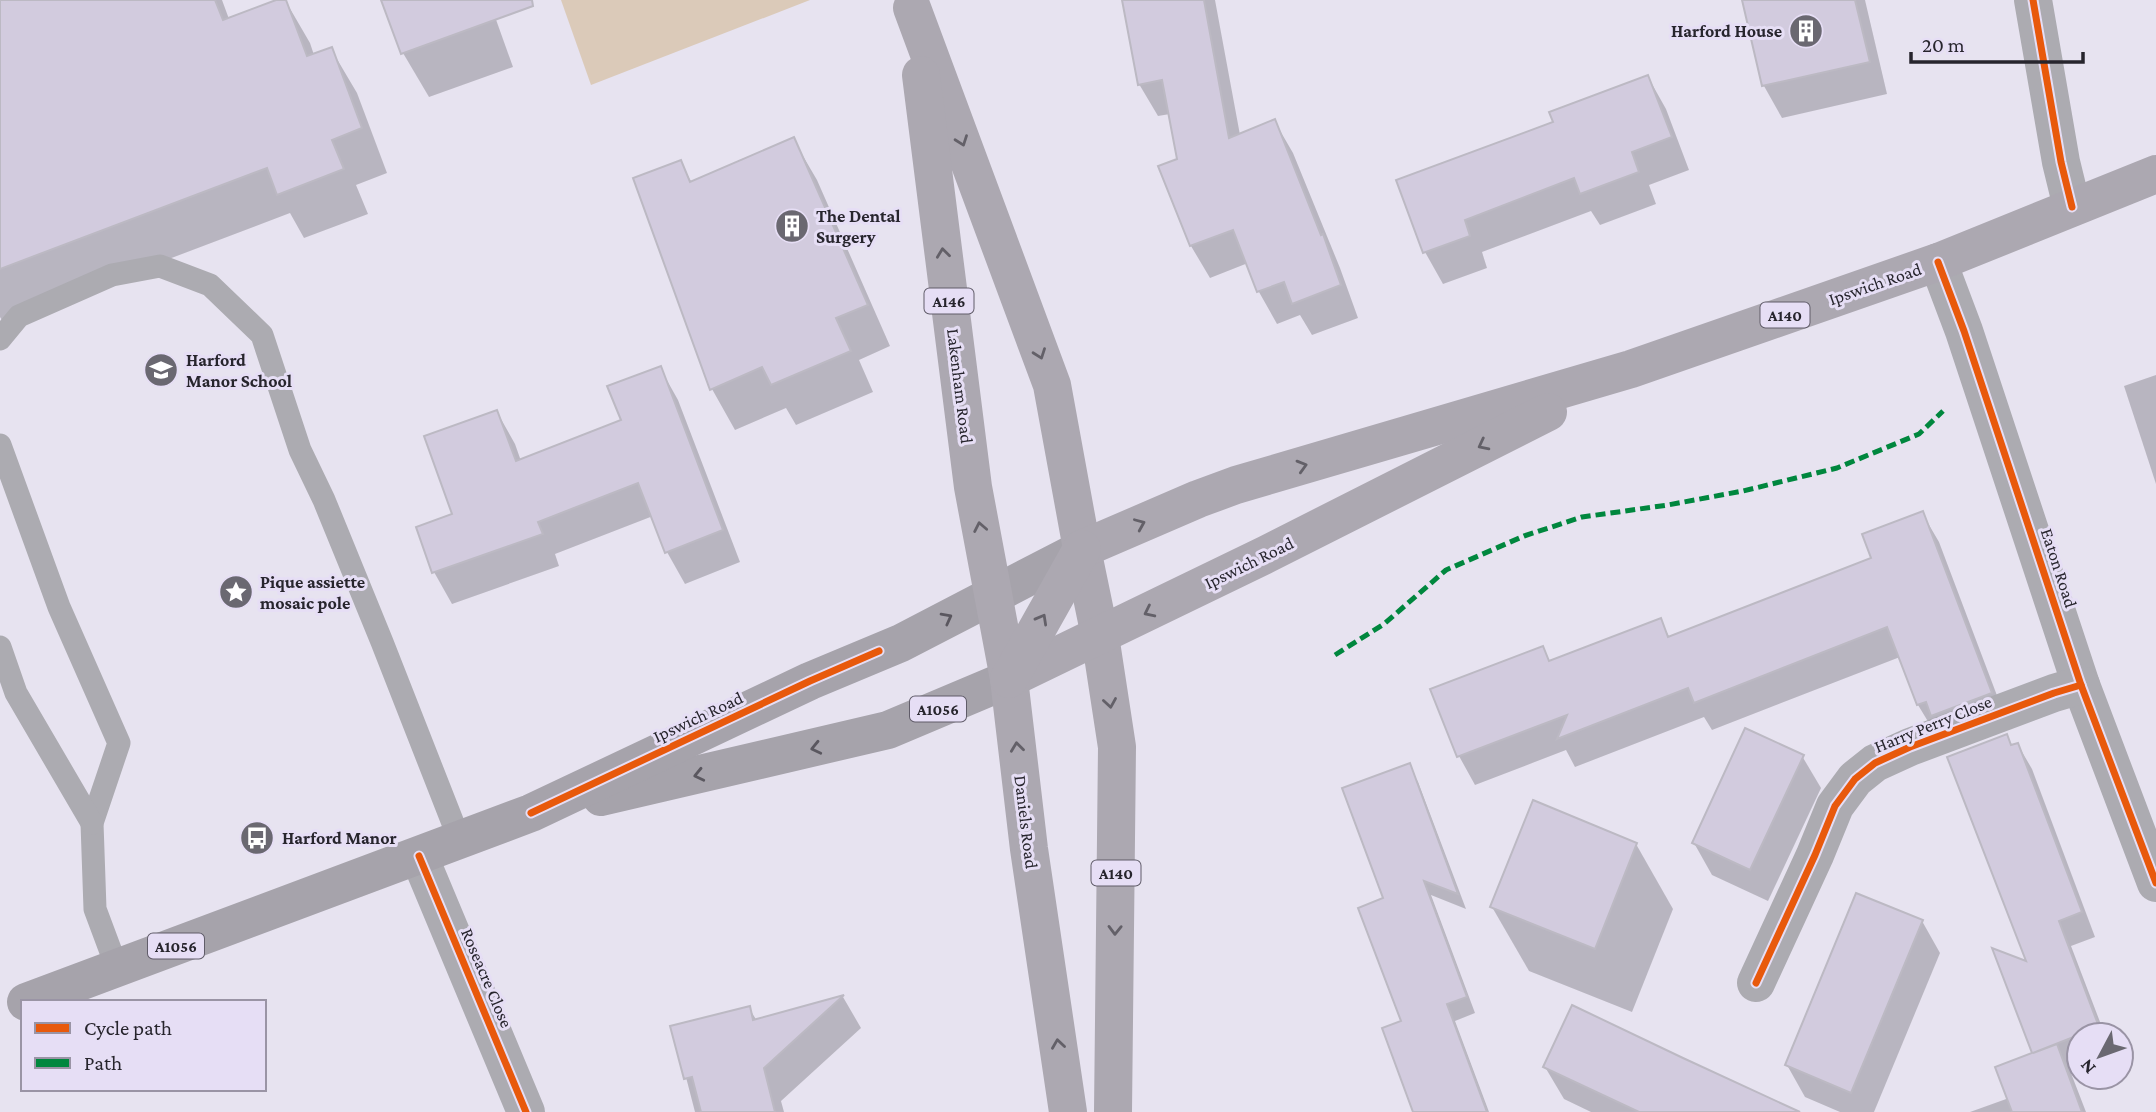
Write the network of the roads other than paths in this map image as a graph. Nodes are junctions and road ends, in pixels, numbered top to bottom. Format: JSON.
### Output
{"nodes":[{"id":1,"x":2034,"y":0,"type":"edge"},
{"id":2,"x":912,"y":4,"type":"edge"},
{"id":3,"x":2156,"y":174,"type":"edge"},
{"id":4,"x":2072,"y":207,"type":"junction"},
{"id":5,"x":1938,"y":262,"type":"junction"},
{"id":6,"x":0,"y":339,"type":"edge"},
{"id":7,"x":1631,"y":369,"type":"junction"},
{"id":8,"x":0,"y":444,"type":"edge"},
{"id":9,"x":1082,"y":549,"type":"junction"},
{"id":10,"x":993,"y":594,"type":"junction"},
{"id":11,"x":1100,"y":636,"type":"junction"},
{"id":12,"x":0,"y":647,"type":"edge"},
{"id":13,"x":1009,"y":678,"type":"junction"},
{"id":14,"x":2081,"y":685,"type":"junction"},
{"id":15,"x":531,"y":813,"type":"junction"},
{"id":16,"x":92,"y":823,"type":"junction"},
{"id":17,"x":460,"y":841,"type":"junction"},
{"id":18,"x":419,"y":856,"type":"junction"},
{"id":19,"x":2156,"y":883,"type":"edge"},
{"id":20,"x":117,"y":968,"type":"junction"},
{"id":21,"x":1756,"y":983,"type":"dead end"},
{"id":22,"x":29,"y":1000,"type":"edge"},
{"id":23,"x":21,"y":1003,"type":"edge"},
{"id":24,"x":0,"y":1012,"type":"edge"},
{"id":25,"x":526,"y":1112,"type":"edge"},
{"id":26,"x":1068,"y":1112,"type":"edge"},
{"id":27,"x":1114,"y":1112,"type":"edge"}],
"edges":[{"from":1,"to":4,"type":"street"},
{"from":2,"to":9,"type":"highway","name":"Lakenham Road","number":"A146","one_way":true},
{"from":10,"to":2,"type":"highway","name":"Lakenham Road","number":"A146","one_way":true},
{"from":3,"to":4,"type":"highway","name":"Ipswich Road","number":"A140"},
{"from":4,"to":5,"type":"highway","name":"Ipswich Road","number":"A140"},
{"from":5,"to":7,"type":"highway","name":"Ipswich Road","number":"A140"},
{"from":5,"to":14,"type":"street","name":"Eaton Road"},
{"from":6,"to":17,"type":"lane"},
{"from":9,"to":7,"type":"highway","name":"Ipswich Road","number":"A140","one_way":true},
{"from":7,"to":11,"type":"highway","name":"Ipswich Road","number":"A140","one_way":true},
{"from":8,"to":16,"type":"lane"},
{"from":9,"to":10,"type":"main road","name":"Ipswich Road","number":"A1056"},
{"from":9,"to":11,"type":"highway","name":"Lakenham Road","number":"A146"},
{"from":13,"to":9,"type":"highway","one_way":true},
{"from":10,"to":13,"type":"highway","name":"Lakenham Road","number":"A146"},
{"from":15,"to":10,"type":"main road","name":"Ipswich Road","number":"A1056","one_way":true},
{"from":11,"to":13,"type":"highway","name":"Ipswich Road","number":"A140"},
{"from":11,"to":27,"type":"highway","number":"A140","one_way":true},
{"from":12,"to":16,"type":"lane"},
{"from":13,"to":15,"type":"main road","name":"Ipswich Road","number":"A1056","one_way":true},
{"from":26,"to":13,"type":"highway","name":"Daniels Road","one_way":true},
{"from":14,"to":19,"type":"street","name":"Eaton Road"},
{"from":14,"to":21,"type":"street","name":"Harry Perry Close"},
{"from":15,"to":17,"type":"main road","name":"Ipswich Road","number":"A1056"},
{"from":16,"to":20,"type":"lane"},
{"from":17,"to":18,"type":"main road","name":"Ipswich Road","number":"A1056"},
{"from":18,"to":20,"type":"main road","name":"Ipswich Road","number":"A1056"},
{"from":18,"to":25,"type":"street","name":"Roseacre Close"},
{"from":20,"to":22,"type":"main road","name":"Ipswich Road","number":"A1056"},
{"from":23,"to":24,"type":"main road","name":"Ipswich Road","number":"A1056"}]}
